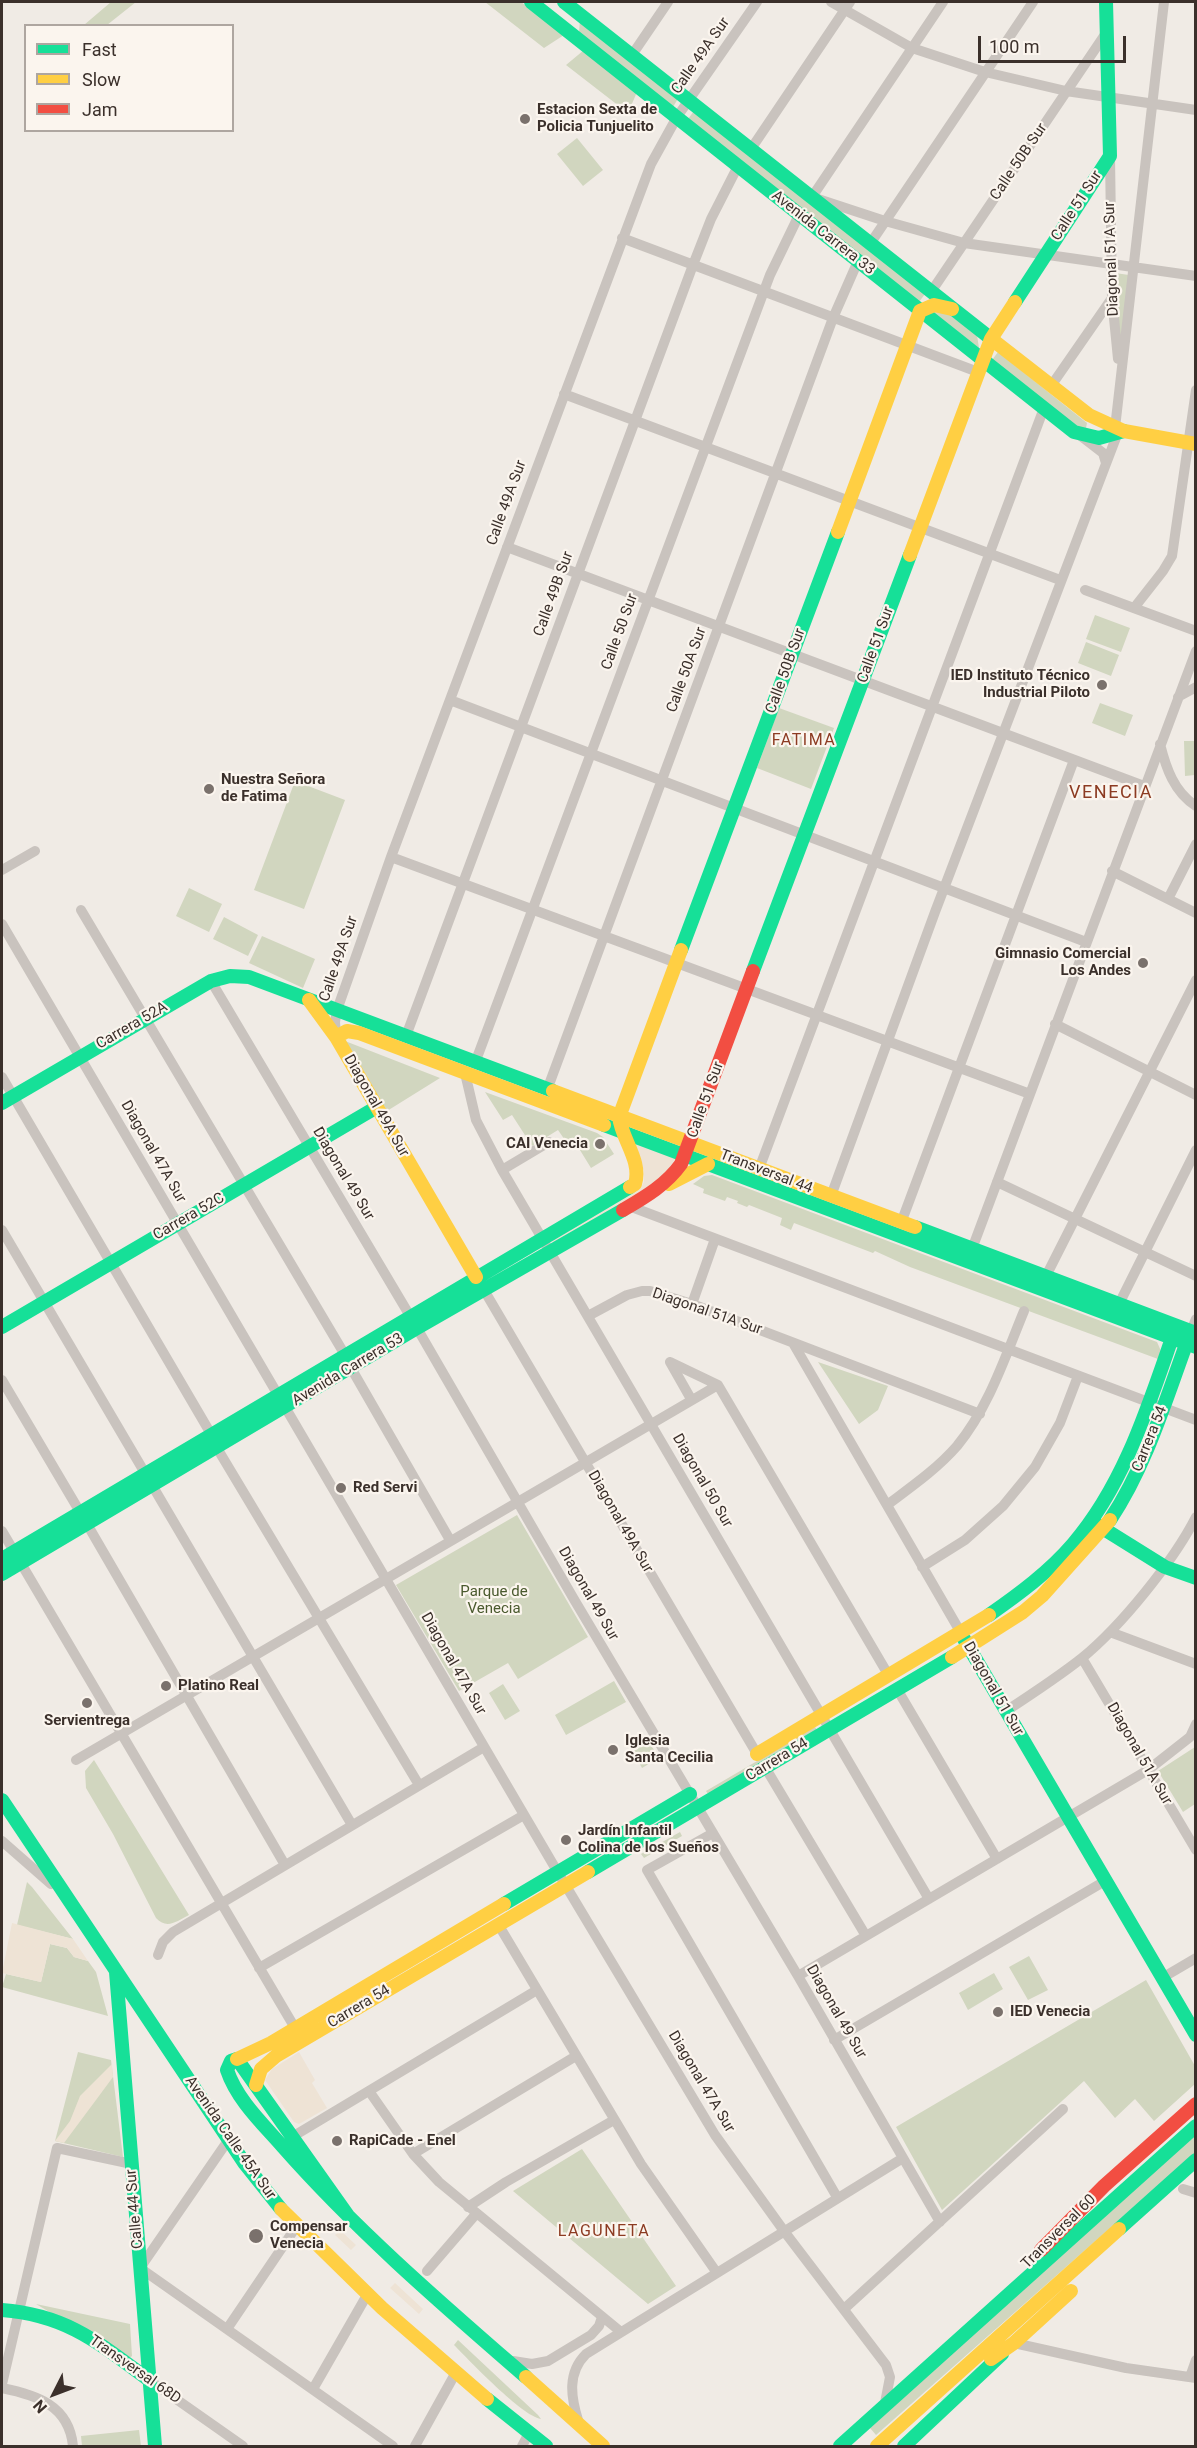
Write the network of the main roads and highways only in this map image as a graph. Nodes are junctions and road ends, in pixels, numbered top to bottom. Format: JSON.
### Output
{"nodes":[{"id":1,"x":531,"y":2,"type":"edge"},
{"id":2,"x":1106,"y":2,"type":"edge"},
{"id":3,"x":570,"y":4,"type":"edge"},
{"id":4,"x":572,"y":34,"type":"junction"},
{"id":5,"x":1110,"y":156,"type":"joint"},
{"id":6,"x":952,"y":309,"type":"junction"},
{"id":7,"x":920,"y":310,"type":"junction"},
{"id":8,"x":991,"y":339,"type":"junction"},
{"id":9,"x":980,"y":366,"type":"junction"},
{"id":10,"x":1118,"y":431,"type":"junction"},
{"id":11,"x":1192,"y":443,"type":"edge"},
{"id":12,"x":270,"y":984,"type":"joint"},
{"id":13,"x":308,"y":999,"type":"junction"},
{"id":14,"x":336,"y":1037,"type":"junction"},
{"id":15,"x":470,"y":1068,"type":"junction"},
{"id":16,"x":7,"y":1100,"type":"edge"},
{"id":17,"x":377,"y":1107,"type":"junction"},
{"id":18,"x":620,"y":1124,"type":"junction"},
{"id":19,"x":688,"y":1150,"type":"junction"},
{"id":20,"x":708,"y":1164,"type":"junction"},
{"id":21,"x":650,"y":1194,"type":"junction"},
{"id":22,"x":476,"y":1277,"type":"junction"},
{"id":23,"x":1043,"y":1283,"type":"junction"},
{"id":24,"x":414,"y":1322,"type":"junction"},
{"id":25,"x":2,"y":1327,"type":"edge"},
{"id":26,"x":1192,"y":1334,"type":"edge"},
{"id":27,"x":1172,"y":1338,"type":"junction"},
{"id":28,"x":148,"y":1480,"type":"junction"},
{"id":29,"x":1091,"y":1521,"type":"junction"},
{"id":30,"x":1104,"y":1529,"type":"junction"},
{"id":31,"x":12,"y":1558,"type":"edge"},
{"id":32,"x":2,"y":1574,"type":"edge"},
{"id":33,"x":1196,"y":1578,"type":"edge"},
{"id":34,"x":961,"y":1633,"type":"junction"},
{"id":35,"x":969,"y":1647,"type":"junction"},
{"id":36,"x":757,"y":1754,"type":"road end"},
{"id":37,"x":690,"y":1794,"type":"road end"},
{"id":38,"x":2,"y":1800,"type":"edge"},
{"id":39,"x":434,"y":1945,"type":"junction"},
{"id":40,"x":432,"y":1963,"type":"junction"},
{"id":41,"x":116,"y":1971,"type":"junction"},
{"id":42,"x":1196,"y":2035,"type":"edge"},
{"id":43,"x":234,"y":2060,"type":"junction"},
{"id":44,"x":256,"y":2085,"type":"junction"},
{"id":45,"x":1196,"y":2103,"type":"edge"},
{"id":46,"x":1196,"y":2126,"type":"edge"},
{"id":47,"x":1196,"y":2160,"type":"edge"},
{"id":48,"x":1196,"y":2178,"type":"edge"},
{"id":49,"x":1189,"y":2191,"type":"edge"},
{"id":50,"x":349,"y":2217,"type":"junction"},
{"id":51,"x":1100,"y":2264,"type":"junction"},
{"id":52,"x":1073,"y":2271,"type":"junction"},
{"id":53,"x":2,"y":2310,"type":"edge"},
{"id":54,"x":1014,"y":2343,"type":"junction"},
{"id":55,"x":927,"y":2366,"type":"junction"},
{"id":56,"x":149,"y":2380,"type":"junction"},
{"id":57,"x":917,"y":2410,"type":"junction"},
{"id":58,"x":155,"y":2446,"type":"edge"},
{"id":59,"x":546,"y":2446,"type":"edge"},
{"id":60,"x":603,"y":2446,"type":"edge"},
{"id":61,"x":840,"y":2446,"type":"edge"},
{"id":62,"x":877,"y":2446,"type":"edge"},
{"id":63,"x":904,"y":2446,"type":"edge"}],
"edges":[{"from":1,"to":4,"type":"main road","name":"Avenida Carrera 33"},
{"from":2,"to":5,"type":"main road","name":"Diagonal 51A Sur"},
{"from":3,"to":4,"type":"main road"},
{"from":3,"to":6,"type":"main road","name":"Avenida Carrera 33"},
{"from":4,"to":7,"type":"main road","name":"Avenida Carrera 33"},
{"from":5,"to":8,"type":"main road","name":"Calle 51 Sur"},
{"from":6,"to":7,"type":"main road"},
{"from":6,"to":8,"type":"main road","name":"Avenida Carrera 33"},
{"from":7,"to":9,"type":"main road","name":"Avenida Carrera 33"},
{"from":7,"to":18,"type":"main road","name":"Calle 50B Sur"},
{"from":8,"to":9,"type":"main road","name":"Calle 51 Sur"},
{"from":8,"to":10,"type":"main road","name":"Avenida Carrera 33"},
{"from":9,"to":10,"type":"main road","name":"Avenida Carrera 33"},
{"from":9,"to":19,"type":"main road","name":"Calle 51 Sur"},
{"from":10,"to":11,"type":"main road","name":"Avenida Carrera 33"},
{"from":12,"to":13,"type":"main road","name":"Transversal 44"},
{"from":12,"to":16,"type":"main road","name":"Carrera 52A"},
{"from":13,"to":14,"type":"main road","name":"Diagonal 49A Sur"},
{"from":13,"to":15,"type":"main road","name":"Transversal 44"},
{"from":14,"to":15,"type":"main road","name":"Transversal 44"},
{"from":14,"to":17,"type":"main road","name":"Diagonal 49A Sur"},
{"from":15,"to":18,"type":"main road","name":"Transversal 44"},
{"from":15,"to":18,"type":"main road","name":"Transversal 44"},
{"from":17,"to":22,"type":"main road","name":"Diagonal 49A Sur"},
{"from":17,"to":25,"type":"main road","name":"Carrera 52C"},
{"from":18,"to":19,"type":"main road","name":"Transversal 44"},
{"from":18,"to":22,"type":"main road","name":"Avenida Carrera 53"},
{"from":19,"to":20,"type":"main road","name":"Transversal 44"},
{"from":19,"to":21,"type":"main road","name":"Avenida Carrera 53"},
{"from":19,"to":23,"type":"main road","name":"Transversal 44"},
{"from":20,"to":21,"type":"main road"},
{"from":20,"to":23,"type":"main road","name":"Transversal 44"},
{"from":21,"to":24,"type":"main road","name":"Avenida Carrera 53"},
{"from":22,"to":24,"type":"main road","name":"Avenida Carrera 53"},
{"from":23,"to":26,"type":"main road","name":"Transversal 44"},
{"from":23,"to":27,"type":"main road","name":"Transversal 44"},
{"from":24,"to":28,"type":"main road","name":"Avenida Carrera 53"},
{"from":24,"to":28,"type":"main road","name":"Avenida Carrera 53"},
{"from":26,"to":27,"type":"main road","name":"Transversal 44"},
{"from":26,"to":30,"type":"main road","name":"Carrera 54"},
{"from":27,"to":29,"type":"main road","name":"Carrera 54"},
{"from":28,"to":31,"type":"main road","name":"Avenida Carrera 53"},
{"from":29,"to":30,"type":"main road"},
{"from":29,"to":34,"type":"main road","name":"Carrera 54"},
{"from":30,"to":33,"type":"main road"},
{"from":30,"to":35,"type":"main road","name":"Carrera 54"},
{"from":31,"to":32,"type":"main road","name":"Avenida Carrera 53"},
{"from":34,"to":35,"type":"main road","name":"Diagonal 51 Sur"},
{"from":34,"to":36,"type":"main road","name":"Carrera 54"},
{"from":35,"to":40,"type":"main road","name":"Carrera 54"},
{"from":35,"to":42,"type":"main road","name":"Diagonal 51 Sur"},
{"from":37,"to":39,"type":"main road","name":"Carrera 54"},
{"from":38,"to":41,"type":"main road","name":"Avenida Calle 45A Sur"},
{"from":39,"to":40,"type":"main road"},
{"from":39,"to":43,"type":"main road","name":"Carrera 54"},
{"from":40,"to":44,"type":"main road","name":"Carrera 54"},
{"from":41,"to":56,"type":"main road","name":"Calle 44 Sur"},
{"from":41,"to":59,"type":"main road","name":"Avenida Calle 45A Sur"},
{"from":43,"to":44,"type":"main road"},
{"from":43,"to":50,"type":"main road"},
{"from":44,"to":50,"type":"main road"},
{"from":45,"to":55,"type":"main road","name":"Transversal 60"},
{"from":46,"to":55,"type":"main road","name":"Transversal 60"},
{"from":47,"to":52,"type":"main road"},
{"from":48,"to":49,"type":"main road"},
{"from":49,"to":51,"type":"main road"},
{"from":50,"to":60,"type":"main road"},
{"from":51,"to":52,"type":"main road"},
{"from":51,"to":54,"type":"main road"},
{"from":52,"to":57,"type":"main road"},
{"from":53,"to":56,"type":"main road","name":"Transversal 68D"},
{"from":54,"to":57,"type":"main road"},
{"from":54,"to":63,"type":"main road"},
{"from":55,"to":61,"type":"main road","name":"Transversal 60"},
{"from":56,"to":58,"type":"main road","name":"Calle 44 Sur"},
{"from":57,"to":62,"type":"main road"}]}
